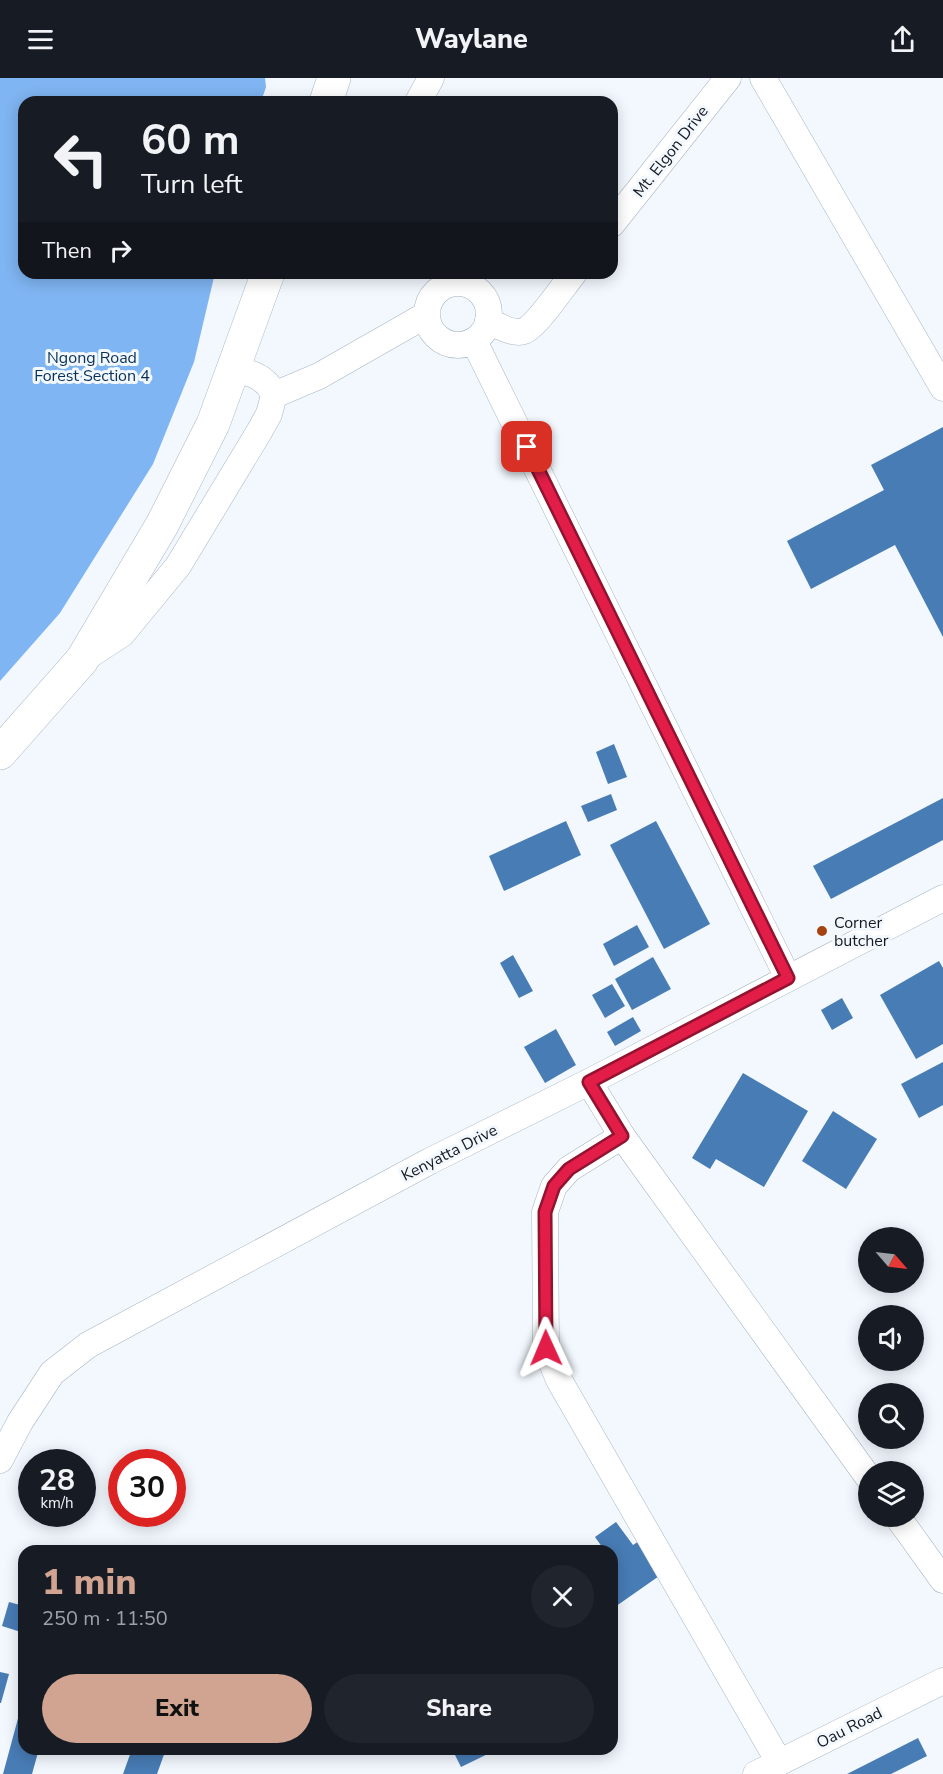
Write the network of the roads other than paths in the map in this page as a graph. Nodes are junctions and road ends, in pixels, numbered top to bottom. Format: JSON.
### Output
{"nodes":[{"id":1,"x":334,"y":78,"type":"edge"},
{"id":2,"x":431,"y":78,"type":"edge"},
{"id":3,"x":728,"y":78,"type":"edge"},
{"id":4,"x":763,"y":78,"type":"edge"},
{"id":5,"x":328,"y":96,"type":"edge"},
{"id":6,"x":421,"y":96,"type":"edge"},
{"id":7,"x":618,"y":216,"type":"edge"},
{"id":8,"x":266,"y":279,"type":"edge"},
{"id":9,"x":450,"y":279,"type":"edge"},
{"id":10,"x":454,"y":279,"type":"edge"},
{"id":11,"x":569,"y":279,"type":"edge"},
{"id":12,"x":426,"y":315,"type":"junction"},
{"id":13,"x":481,"y":331,"type":"junction"},
{"id":14,"x":234,"y":370,"type":"junction"},
{"id":15,"x":943,"y":388,"type":"edge"},
{"id":16,"x":274,"y":395,"type":"junction"},
{"id":17,"x":82,"y":660,"type":"junction"},
{"id":18,"x":0,"y":753,"type":"edge"},
{"id":19,"x":943,"y":898,"type":"edge"},
{"id":20,"x":788,"y":978,"type":"junction"},
{"id":21,"x":589,"y":1082,"type":"junction"},
{"id":22,"x":622,"y":1136,"type":"junction"},
{"id":23,"x":0,"y":1460,"type":"edge"},
{"id":24,"x":858,"y":1463,"type":"edge"},
{"id":25,"x":905,"y":1527,"type":"edge"},
{"id":26,"x":943,"y":1580,"type":"edge"},
{"id":27,"x":943,"y":1681,"type":"edge"},
{"id":28,"x":779,"y":1762,"type":"junction"},
{"id":29,"x":756,"y":1774,"type":"edge"}],
"edges":[{"from":1,"to":5,"type":"street"},
{"from":2,"to":6,"type":"street"},
{"from":3,"to":7,"type":"street","name":"Mt. Elgon Drive"},
{"from":4,"to":15,"type":"street"},
{"from":8,"to":14,"type":"street"},
{"from":9,"to":12,"type":"street"},
{"from":10,"to":13,"type":"street"},
{"from":11,"to":13,"type":"street"},
{"from":12,"to":13,"type":"street"},
{"from":12,"to":16,"type":"street"},
{"from":13,"to":20,"type":"street"},
{"from":14,"to":16,"type":"street"},
{"from":14,"to":17,"type":"street"},
{"from":16,"to":17,"type":"street"},
{"from":17,"to":18,"type":"street"},
{"from":19,"to":20,"type":"street","name":"Kenyatta Drive"},
{"from":20,"to":21,"type":"street","name":"Kenyatta Drive"},
{"from":21,"to":22,"type":"street"},
{"from":21,"to":23,"type":"street","name":"Kenyatta Drive"},
{"from":22,"to":24,"type":"street"},
{"from":22,"to":28,"type":"street"},
{"from":25,"to":26,"type":"street"},
{"from":27,"to":28,"type":"street","name":"Oau Road"},
{"from":28,"to":29,"type":"street","name":"Oau Road"}]}
